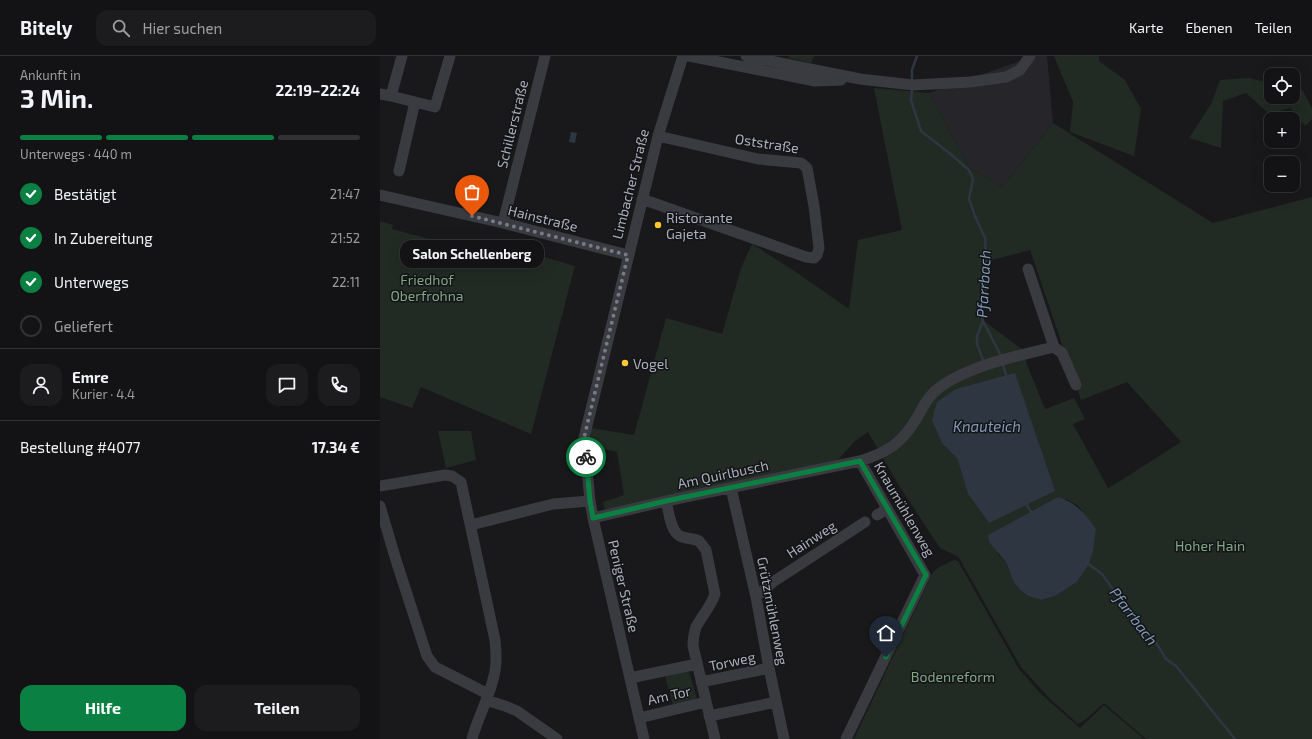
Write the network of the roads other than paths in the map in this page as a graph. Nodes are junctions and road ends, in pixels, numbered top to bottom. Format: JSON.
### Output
{"nodes":[{"id":1,"x":402,"y":56,"type":"edge"},
{"id":2,"x":450,"y":56,"type":"edge"},
{"id":3,"x":545,"y":56,"type":"edge"},
{"id":4,"x":683,"y":56,"type":"edge"},
{"id":5,"x":689,"y":56,"type":"edge"},
{"id":6,"x":746,"y":56,"type":"edge"},
{"id":7,"x":1030,"y":56,"type":"edge"},
{"id":8,"x":860,"y":79,"type":"junction"},
{"id":9,"x":380,"y":94,"type":"edge"},
{"id":10,"x":391,"y":96,"type":"junction"},
{"id":11,"x":415,"y":102,"type":"junction"},
{"id":12,"x":658,"y":136,"type":"junction"},
{"id":13,"x":399,"y":171,"type":"dead end"},
{"id":14,"x":380,"y":195,"type":"edge"},
{"id":15,"x":642,"y":199,"type":"junction"},
{"id":16,"x":503,"y":223,"type":"junction"},
{"id":17,"x":628,"y":255,"type":"junction"},
{"id":18,"x":1028,"y":269,"type":"dead end"},
{"id":19,"x":1054,"y":347,"type":"junction"},
{"id":20,"x":1076,"y":385,"type":"dead end"},
{"id":21,"x":584,"y":438,"type":"joint"},
{"id":22,"x":860,"y":461,"type":"junction"},
{"id":23,"x":380,"y":486,"type":"edge"},
{"id":24,"x":731,"y":488,"type":"junction"},
{"id":25,"x":590,"y":501,"type":"junction"},
{"id":26,"x":666,"y":501,"type":"junction"},
{"id":27,"x":380,"y":506,"type":"edge"},
{"id":28,"x":593,"y":518,"type":"junction"},
{"id":29,"x":865,"y":522,"type":"dead end"},
{"id":30,"x":470,"y":525,"type":"junction"},
{"id":31,"x":756,"y":597,"type":"junction"},
{"id":32,"x":697,"y":664,"type":"junction"},
{"id":33,"x":769,"y":668,"type":"junction"},
{"id":34,"x":630,"y":678,"type":"junction"},
{"id":35,"x":701,"y":682,"type":"junction"},
{"id":36,"x":487,"y":697,"type":"junction"},
{"id":37,"x":706,"y":702,"type":"junction"},
{"id":38,"x":776,"y":702,"type":"junction"},
{"id":39,"x":709,"y":716,"type":"junction"},
{"id":40,"x":639,"y":718,"type":"junction"},
{"id":41,"x":472,"y":739,"type":"edge"},
{"id":42,"x":556,"y":739,"type":"edge"},
{"id":43,"x":644,"y":739,"type":"edge"},
{"id":44,"x":715,"y":739,"type":"edge"},
{"id":45,"x":784,"y":739,"type":"edge"},
{"id":46,"x":846,"y":739,"type":"edge"}],
"edges":[{"from":1,"to":10,"type":"street"},
{"from":2,"to":11,"type":"street"},
{"from":3,"to":16,"type":"street","name":"Schillerstraße"},
{"from":4,"to":12,"type":"street","name":"Limbacher Straße"},
{"from":5,"to":8,"type":"street"},
{"from":6,"to":8,"type":"street"},
{"from":7,"to":8,"type":"street"},
{"from":9,"to":10,"type":"street"},
{"from":10,"to":11,"type":"street"},
{"from":11,"to":13,"type":"street"},
{"from":12,"to":15,"type":"street","name":"Limbacher Straße"},
{"from":12,"to":15,"type":"street","name":"Oststraße"},
{"from":14,"to":16,"type":"street","name":"Hainstraße"},
{"from":15,"to":17,"type":"street","name":"Limbacher Straße"},
{"from":16,"to":17,"type":"street","name":"Hainstraße"},
{"from":17,"to":21,"type":"street","name":"Limbacher Straße"},
{"from":18,"to":19,"type":"street"},
{"from":19,"to":20,"type":"street"},
{"from":19,"to":22,"type":"street","name":"Knaumühlenweg"},
{"from":21,"to":25,"type":"street","name":"Peniger Straße"},
{"from":22,"to":24,"type":"street","name":"Am Quirlbusch"},
{"from":22,"to":46,"type":"street","name":"Knaumühlenweg"},
{"from":23,"to":30,"type":"street"},
{"from":24,"to":26,"type":"street","name":"Am Quirlbusch"},
{"from":24,"to":31,"type":"street","name":"Grützmühlenweg"},
{"from":25,"to":28,"type":"street","name":"Peniger Straße"},
{"from":25,"to":30,"type":"street"},
{"from":26,"to":28,"type":"street","name":"Am Quirlbusch"},
{"from":26,"to":32,"type":"street","name":"Am Tor"},
{"from":27,"to":36,"type":"street"},
{"from":28,"to":34,"type":"street","name":"Peniger Straße"},
{"from":29,"to":31,"type":"street","name":"Hainweg"},
{"from":30,"to":36,"type":"street"},
{"from":31,"to":33,"type":"street","name":"Grützmühlenweg"},
{"from":32,"to":34,"type":"street","name":"Am Tor"},
{"from":32,"to":35,"type":"street","name":"Am Tor"},
{"from":33,"to":35,"type":"street","name":"Torweg"},
{"from":33,"to":38,"type":"street","name":"Grützmühlenweg"},
{"from":34,"to":40,"type":"street","name":"Peniger Straße"},
{"from":35,"to":37,"type":"street","name":"Am Tor"},
{"from":36,"to":41,"type":"street"},
{"from":36,"to":42,"type":"street"},
{"from":37,"to":39,"type":"street","name":"Am Tor"},
{"from":37,"to":40,"type":"street","name":"Am Tor"},
{"from":38,"to":39,"type":"street"},
{"from":38,"to":45,"type":"street","name":"Grützmühlenweg"},
{"from":39,"to":44,"type":"street","name":"Am Tor"},
{"from":40,"to":43,"type":"street","name":"Peniger Straße"}]}
